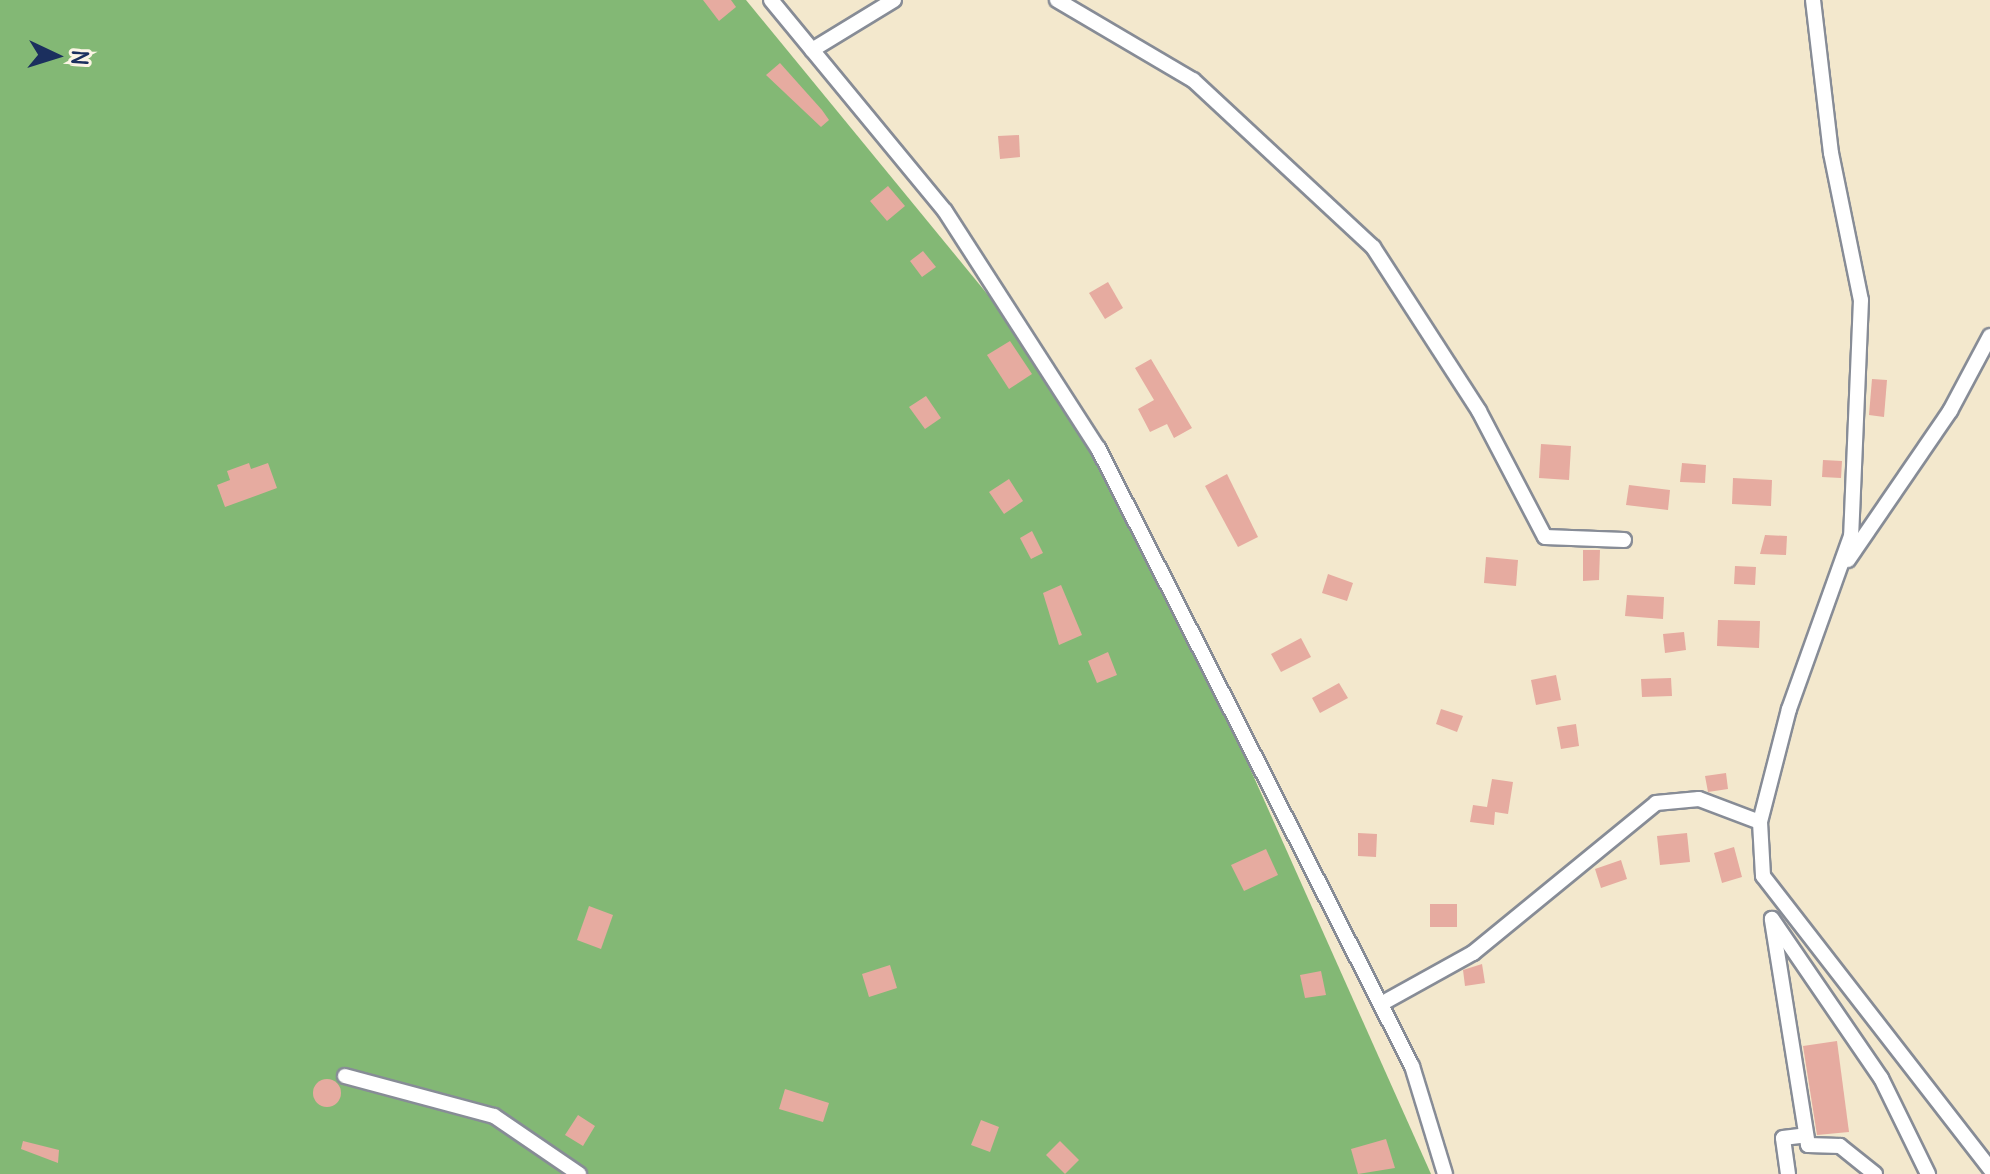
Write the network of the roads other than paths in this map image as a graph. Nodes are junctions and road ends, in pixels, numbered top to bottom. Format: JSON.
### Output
{"nodes":[{"id":1,"x":771,"y":0,"type":"edge"},
{"id":2,"x":894,"y":0,"type":"edge"},
{"id":3,"x":1057,"y":0,"type":"edge"},
{"id":4,"x":1813,"y":0,"type":"edge"},
{"id":5,"x":812,"y":50,"type":"junction"},
{"id":6,"x":1990,"y":336,"type":"edge"},
{"id":7,"x":1624,"y":540,"type":"dead end"},
{"id":8,"x":1836,"y":577,"type":"junction"},
{"id":9,"x":1760,"y":822,"type":"junction"},
{"id":10,"x":1381,"y":1004,"type":"junction"},
{"id":11,"x":345,"y":1076,"type":"dead end"},
{"id":12,"x":1806,"y":1135,"type":"junction"},
{"id":13,"x":1990,"y":1169,"type":"edge"},
{"id":14,"x":579,"y":1174,"type":"edge"},
{"id":15,"x":1445,"y":1174,"type":"edge"},
{"id":16,"x":1788,"y":1174,"type":"edge"},
{"id":17,"x":1875,"y":1174,"type":"edge"},
{"id":18,"x":1928,"y":1174,"type":"edge"}],
"edges":[{"from":1,"to":5,"type":"street"},
{"from":2,"to":5,"type":"street"},
{"from":3,"to":7,"type":"street"},
{"from":4,"to":8,"type":"street"},
{"from":5,"to":10,"type":"street"},
{"from":6,"to":8,"type":"street"},
{"from":8,"to":9,"type":"street"},
{"from":9,"to":10,"type":"street"},
{"from":9,"to":13,"type":"street"},
{"from":10,"to":15,"type":"street"},
{"from":11,"to":14,"type":"street"},
{"from":12,"to":16,"type":"street"},
{"from":12,"to":17,"type":"street"},
{"from":12,"to":18,"type":"street"}]}
